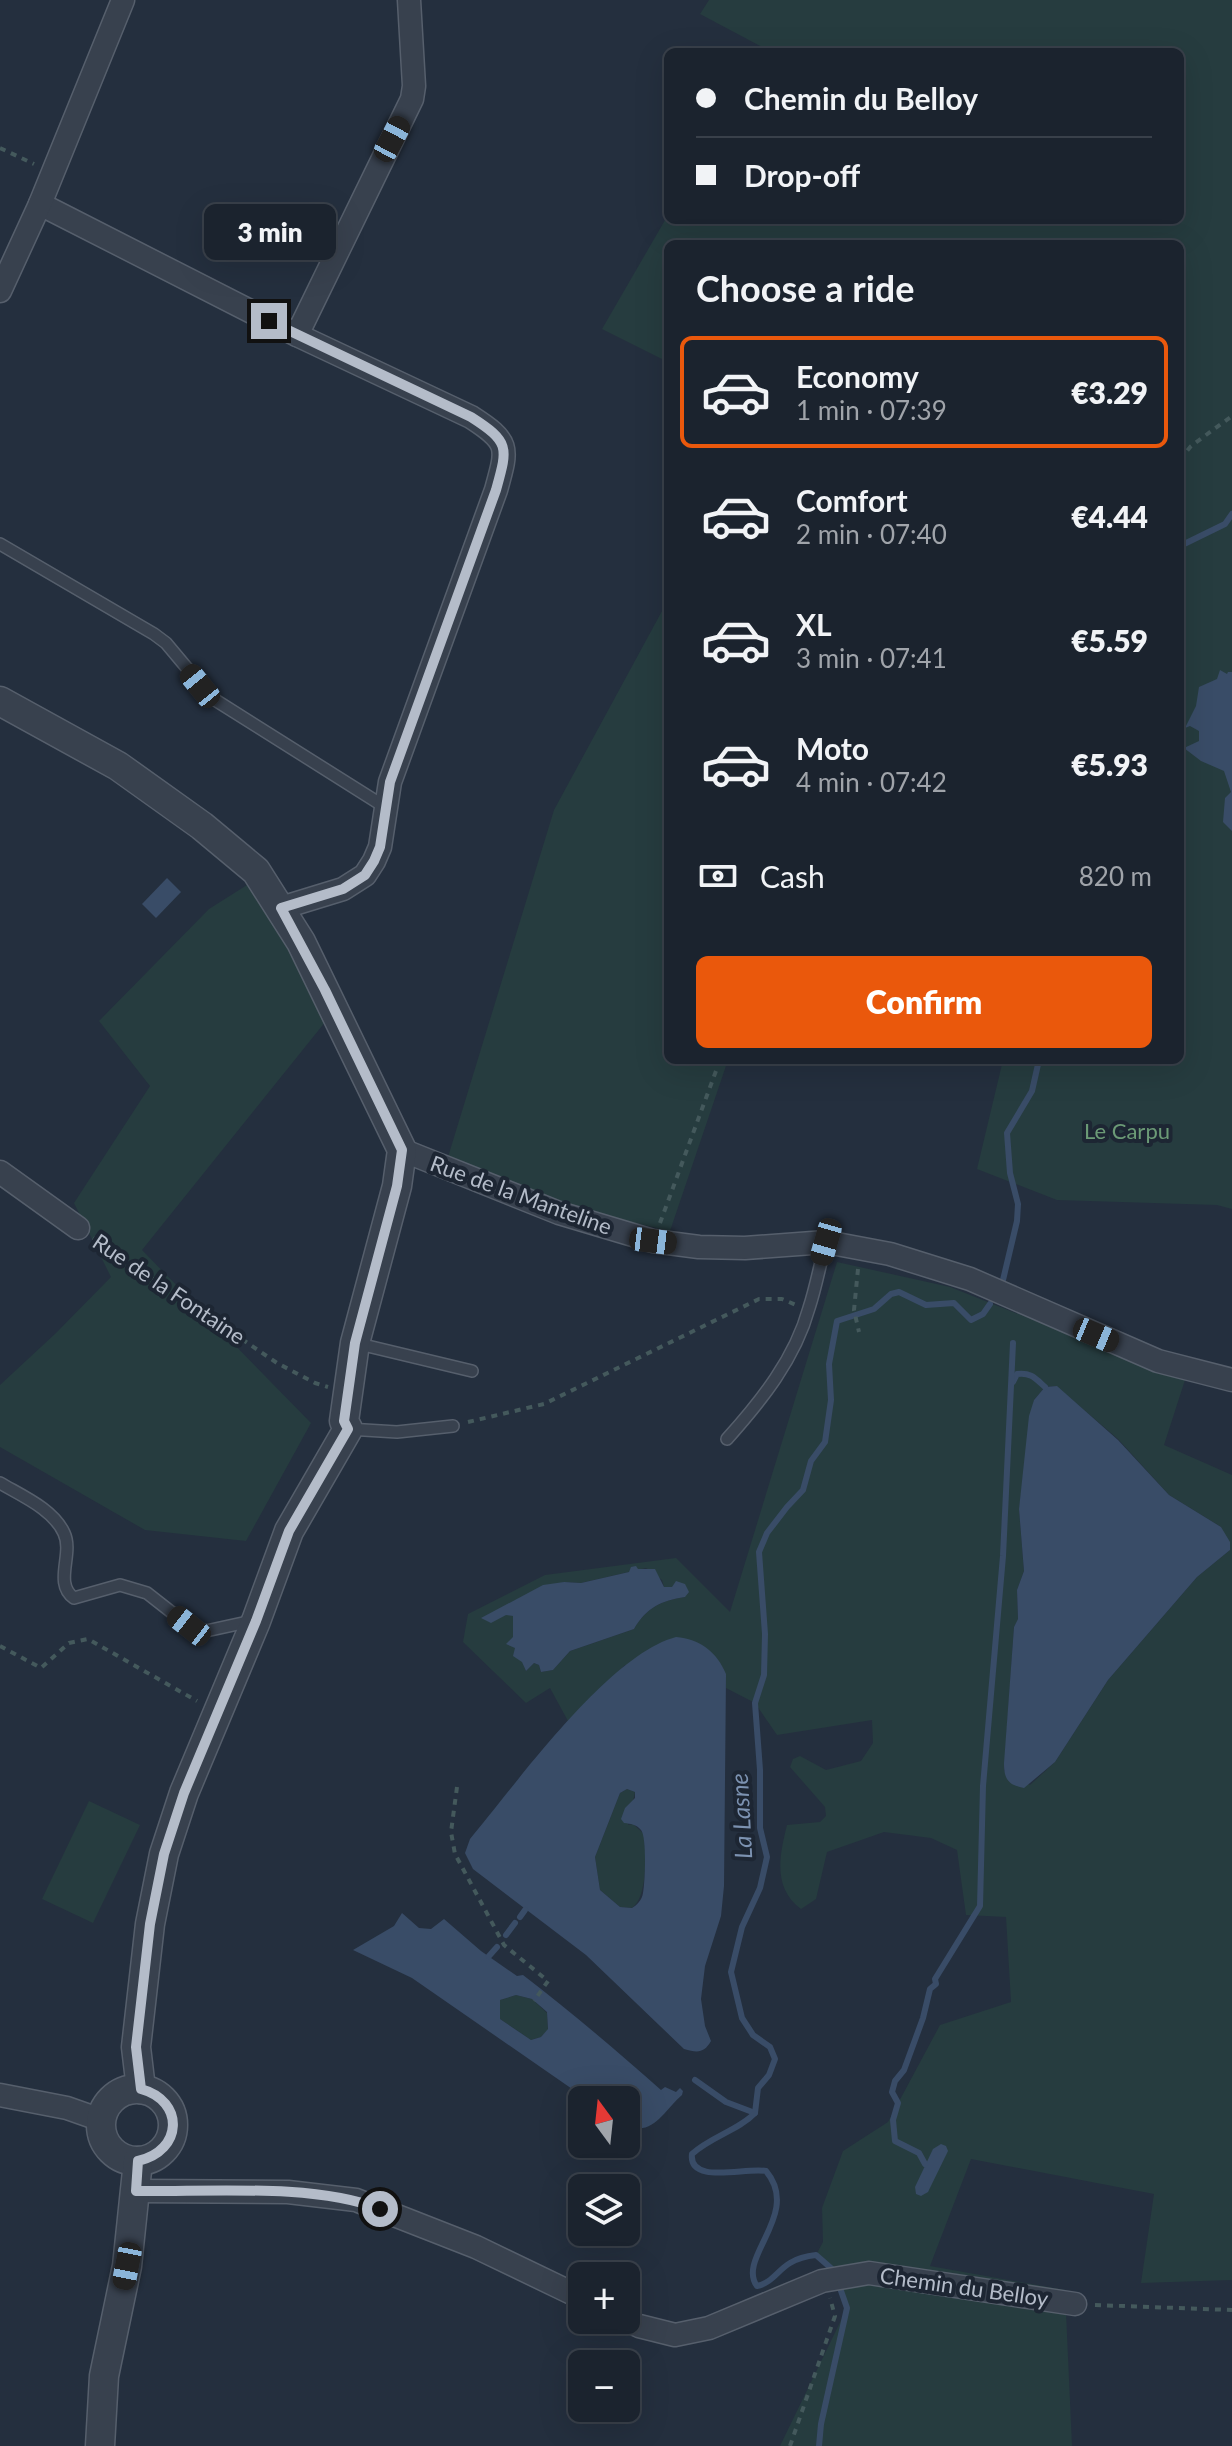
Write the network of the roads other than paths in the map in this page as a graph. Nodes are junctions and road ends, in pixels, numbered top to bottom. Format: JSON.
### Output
{"nodes":[{"id":1,"x":123,"y":0,"type":"edge"},
{"id":2,"x":410,"y":3,"type":"edge"},
{"id":3,"x":40,"y":204,"type":"junction"},
{"id":4,"x":0,"y":291,"type":"edge"},
{"id":5,"x":297,"y":335,"type":"junction"},
{"id":6,"x":0,"y":544,"type":"edge"},
{"id":7,"x":0,"y":701,"type":"edge"},
{"id":8,"x":385,"y":807,"type":"junction"},
{"id":9,"x":281,"y":908,"type":"junction"},
{"id":10,"x":402,"y":1150,"type":"junction"},
{"id":11,"x":0,"y":1172,"type":"edge"},
{"id":12,"x":78,"y":1228,"type":"road end"},
{"id":13,"x":826,"y":1242,"type":"junction"},
{"id":14,"x":355,"y":1343,"type":"junction"},
{"id":15,"x":472,"y":1371,"type":"dead end"},
{"id":16,"x":1232,"y":1380,"type":"edge"},
{"id":17,"x":453,"y":1426,"type":"road end"},
{"id":18,"x":348,"y":1429,"type":"junction"},
{"id":19,"x":727,"y":1439,"type":"dead end"},
{"id":20,"x":0,"y":1483,"type":"edge"},
{"id":21,"x":256,"y":1621,"type":"junction"},
{"id":22,"x":141,"y":2089,"type":"junction"},
{"id":23,"x":0,"y":2095,"type":"edge"},
{"id":24,"x":101,"y":2120,"type":"junction"},
{"id":25,"x":138,"y":2161,"type":"junction"},
{"id":26,"x":136,"y":2191,"type":"junction"},
{"id":27,"x":568,"y":2291,"type":"edge"},
{"id":28,"x":1075,"y":2304,"type":"road end"},
{"id":29,"x":640,"y":2326,"type":"edge"},
{"id":30,"x":100,"y":2446,"type":"edge"}],
"edges":[{"from":1,"to":3,"type":"street"},
{"from":2,"to":5,"type":"street"},
{"from":3,"to":4,"type":"street"},
{"from":3,"to":5,"type":"street"},
{"from":5,"to":8,"type":"street"},
{"from":6,"to":8,"type":"lane"},
{"from":7,"to":9,"type":"street","name":"Rue de la Manteline"},
{"from":8,"to":9,"type":"street"},
{"from":9,"to":10,"type":"street","name":"Rue de la Manteline"},
{"from":10,"to":13,"type":"street","name":"Rue de la Manteline"},
{"from":10,"to":14,"type":"street"},
{"from":11,"to":12,"type":"street","name":"Rue de la Fontaine"},
{"from":13,"to":16,"type":"street","name":"Rue de la Manteline"},
{"from":13,"to":19,"type":"lane"},
{"from":14,"to":15,"type":"lane"},
{"from":14,"to":18,"type":"street"},
{"from":17,"to":18,"type":"lane"},
{"from":18,"to":21,"type":"street"},
{"from":20,"to":21,"type":"lane"},
{"from":21,"to":22,"type":"street"},
{"from":22,"to":24,"type":"street"},
{"from":22,"to":25,"type":"street"},
{"from":23,"to":24,"type":"street"},
{"from":24,"to":25,"type":"street"},
{"from":25,"to":26,"type":"street"},
{"from":26,"to":27,"type":"street"},
{"from":26,"to":30,"type":"street"},
{"from":28,"to":29,"type":"street","name":"Chemin du Belloy"}]}
